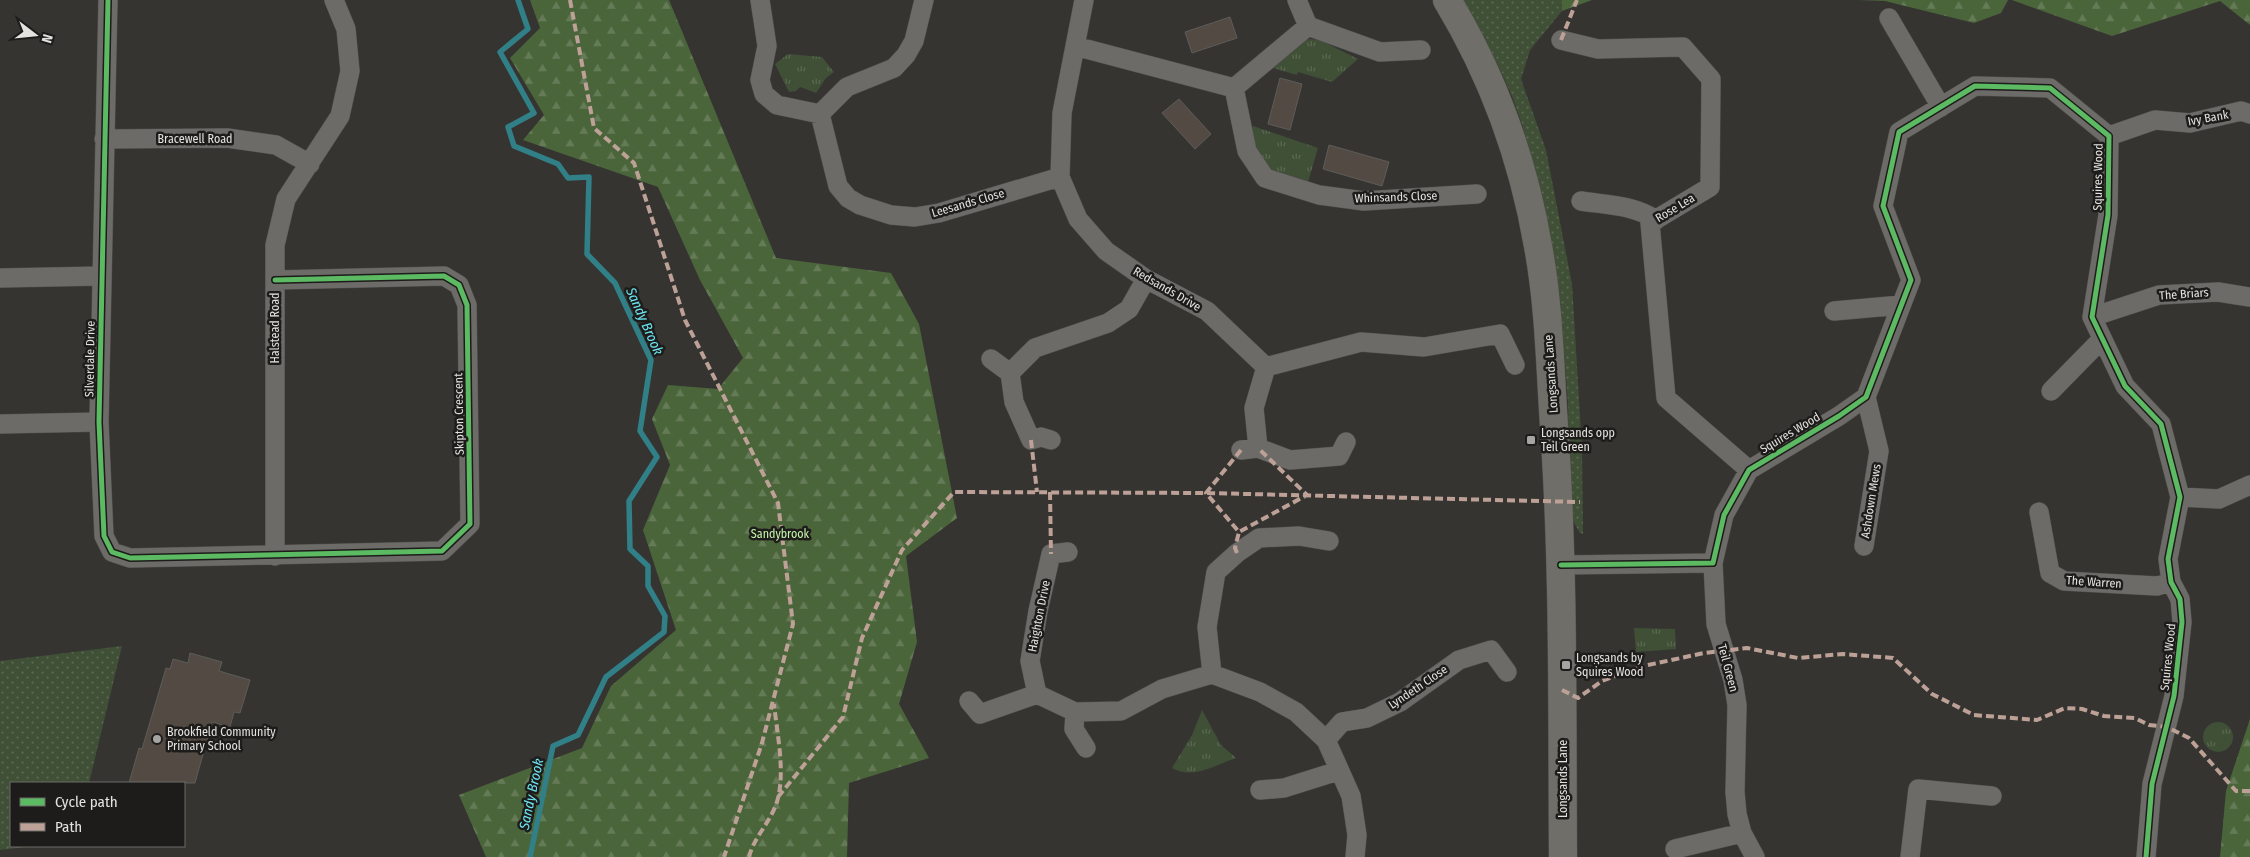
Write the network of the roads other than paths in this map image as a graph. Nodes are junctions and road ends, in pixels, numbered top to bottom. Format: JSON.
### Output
{"nodes":[{"id":1,"x":108,"y":0,"type":"edge"},
{"id":2,"x":334,"y":0,"type":"edge"},
{"id":3,"x":760,"y":0,"type":"edge"},
{"id":4,"x":924,"y":0,"type":"edge"},
{"id":5,"x":1084,"y":0,"type":"edge"},
{"id":6,"x":1298,"y":0,"type":"edge"},
{"id":7,"x":1447,"y":0,"type":"edge"},
{"id":8,"x":1889,"y":18,"type":"dead end"},
{"id":9,"x":1308,"y":26,"type":"junction"},
{"id":10,"x":1561,"y":40,"type":"dead end"},
{"id":11,"x":1075,"y":46,"type":"junction"},
{"id":12,"x":1421,"y":50,"type":"dead end"},
{"id":13,"x":1234,"y":88,"type":"junction"},
{"id":14,"x":1941,"y":107,"type":"junction"},
{"id":15,"x":820,"y":114,"type":"junction"},
{"id":16,"x":2250,"y":114,"type":"edge"},
{"id":17,"x":2109,"y":136,"type":"junction"},
{"id":18,"x":104,"y":139,"type":"junction"},
{"id":19,"x":310,"y":164,"type":"junction"},
{"id":20,"x":1060,"y":177,"type":"junction"},
{"id":21,"x":1477,"y":194,"type":"dead end"},
{"id":22,"x":1581,"y":201,"type":"dead end"},
{"id":23,"x":1656,"y":220,"type":"junction"},
{"id":24,"x":101,"y":276,"type":"junction"},
{"id":25,"x":0,"y":278,"type":"edge"},
{"id":26,"x":275,"y":280,"type":"junction"},
{"id":27,"x":1146,"y":280,"type":"junction"},
{"id":28,"x":2250,"y":297,"type":"edge"},
{"id":29,"x":1901,"y":305,"type":"junction"},
{"id":30,"x":1834,"y":311,"type":"dead end"},
{"id":31,"x":2092,"y":317,"type":"junction"},
{"id":32,"x":2102,"y":339,"type":"junction"},
{"id":33,"x":991,"y":359,"type":"dead end"},
{"id":34,"x":1515,"y":365,"type":"dead end"},
{"id":35,"x":1266,"y":367,"type":"junction"},
{"id":36,"x":1010,"y":373,"type":"junction"},
{"id":37,"x":2051,"y":391,"type":"dead end"},
{"id":38,"x":1866,"y":397,"type":"junction"},
{"id":39,"x":99,"y":422,"type":"junction"},
{"id":40,"x":0,"y":424,"type":"edge"},
{"id":41,"x":1051,"y":440,"type":"dead end"},
{"id":42,"x":1346,"y":442,"type":"dead end"},
{"id":43,"x":1749,"y":470,"type":"junction"},
{"id":44,"x":2250,"y":485,"type":"edge"},
{"id":45,"x":2180,"y":498,"type":"junction"},
{"id":46,"x":2040,"y":512,"type":"dead end"},
{"id":47,"x":1329,"y":541,"type":"dead end"},
{"id":48,"x":1864,"y":546,"type":"dead end"},
{"id":49,"x":1068,"y":552,"type":"dead end"},
{"id":50,"x":275,"y":556,"type":"junction"},
{"id":51,"x":1713,"y":563,"type":"junction"},
{"id":52,"x":1561,"y":565,"type":"junction"},
{"id":53,"x":2171,"y":582,"type":"junction"},
{"id":54,"x":1507,"y":672,"type":"dead end"},
{"id":55,"x":1212,"y":674,"type":"junction"},
{"id":56,"x":1037,"y":694,"type":"junction"},
{"id":57,"x":969,"y":701,"type":"dead end"},
{"id":58,"x":1075,"y":712,"type":"junction"},
{"id":59,"x":1326,"y":740,"type":"junction"},
{"id":60,"x":1086,"y":748,"type":"dead end"},
{"id":61,"x":1338,"y":771,"type":"junction"},
{"id":62,"x":1260,"y":790,"type":"dead end"},
{"id":63,"x":1992,"y":796,"type":"dead end"},
{"id":64,"x":1742,"y":833,"type":"junction"},
{"id":65,"x":1675,"y":849,"type":"dead end"},
{"id":66,"x":1355,"y":857,"type":"edge"},
{"id":67,"x":1563,"y":857,"type":"edge"},
{"id":68,"x":1755,"y":857,"type":"edge"},
{"id":69,"x":1910,"y":857,"type":"edge"},
{"id":70,"x":2146,"y":857,"type":"edge"}],
"edges":[{"from":1,"to":18,"type":"street","name":"Silverdale Drive"},
{"from":2,"to":19,"type":"street","name":"Halstead Road"},
{"from":3,"to":15,"type":"street"},
{"from":4,"to":15,"type":"street"},
{"from":5,"to":11,"type":"street","name":"Redsands Drive"},
{"from":6,"to":9,"type":"street"},
{"from":7,"to":52,"type":"main road","name":"Longsands Lane"},
{"from":8,"to":14,"type":"street"},
{"from":9,"to":12,"type":"street"},
{"from":9,"to":13,"type":"street"},
{"from":10,"to":23,"type":"street","name":"Rose Lea"},
{"from":11,"to":13,"type":"street"},
{"from":11,"to":20,"type":"street","name":"Redsands Drive"},
{"from":13,"to":21,"type":"street","name":"Whinsands Close"},
{"from":14,"to":17,"type":"street","name":"Squires Wood"},
{"from":14,"to":29,"type":"street","name":"Squires Wood"},
{"from":15,"to":20,"type":"street","name":"Leesands Close"},
{"from":16,"to":17,"type":"street","name":"Ivy Bank"},
{"from":17,"to":31,"type":"street","name":"Squires Wood"},
{"from":18,"to":19,"type":"street","name":"Bracewell Road"},
{"from":18,"to":24,"type":"street","name":"Silverdale Drive"},
{"from":19,"to":26,"type":"street","name":"Halstead Road"},
{"from":20,"to":27,"type":"street","name":"Redsands Drive"},
{"from":22,"to":23,"type":"street"},
{"from":23,"to":43,"type":"street","name":"Rose Lea"},
{"from":24,"to":25,"type":"street"},
{"from":24,"to":39,"type":"street","name":"Silverdale Drive"},
{"from":26,"to":50,"type":"street","name":"Halstead Road"},
{"from":26,"to":50,"type":"street","name":"Skipton Crescent"},
{"from":27,"to":35,"type":"street","name":"Redsands Drive"},
{"from":27,"to":36,"type":"street"},
{"from":28,"to":31,"type":"street","name":"The Briars"},
{"from":29,"to":30,"type":"street"},
{"from":29,"to":38,"type":"street","name":"Squires Wood"},
{"from":31,"to":32,"type":"street","name":"Squires Wood"},
{"from":32,"to":37,"type":"street"},
{"from":32,"to":45,"type":"street","name":"Squires Wood"},
{"from":33,"to":36,"type":"street"},
{"from":34,"to":35,"type":"street"},
{"from":35,"to":42,"type":"street"},
{"from":36,"to":41,"type":"street"},
{"from":38,"to":43,"type":"street","name":"Squires Wood"},
{"from":38,"to":48,"type":"street","name":"Ashdown Mews"},
{"from":39,"to":40,"type":"street"},
{"from":39,"to":50,"type":"street","name":"Silverdale Drive"},
{"from":43,"to":51,"type":"street","name":"Squires Wood"},
{"from":44,"to":45,"type":"street"},
{"from":45,"to":53,"type":"street","name":"Squires Wood"},
{"from":46,"to":53,"type":"street","name":"The Warren"},
{"from":47,"to":55,"type":"street"},
{"from":49,"to":56,"type":"street","name":"Haighton Drive"},
{"from":51,"to":52,"type":"street"},
{"from":51,"to":64,"type":"street","name":"Teil Green"},
{"from":52,"to":67,"type":"main road","name":"Longsands Lane"},
{"from":53,"to":70,"type":"street","name":"Squires Wood"},
{"from":54,"to":59,"type":"street","name":"Lyndeth Close"},
{"from":55,"to":58,"type":"street"},
{"from":55,"to":59,"type":"street"},
{"from":56,"to":57,"type":"street"},
{"from":56,"to":58,"type":"street"},
{"from":58,"to":60,"type":"street"},
{"from":59,"to":61,"type":"street"},
{"from":61,"to":62,"type":"street"},
{"from":61,"to":66,"type":"street"},
{"from":63,"to":69,"type":"street"},
{"from":64,"to":65,"type":"street"},
{"from":64,"to":68,"type":"street","name":"Teil Green"}]}
